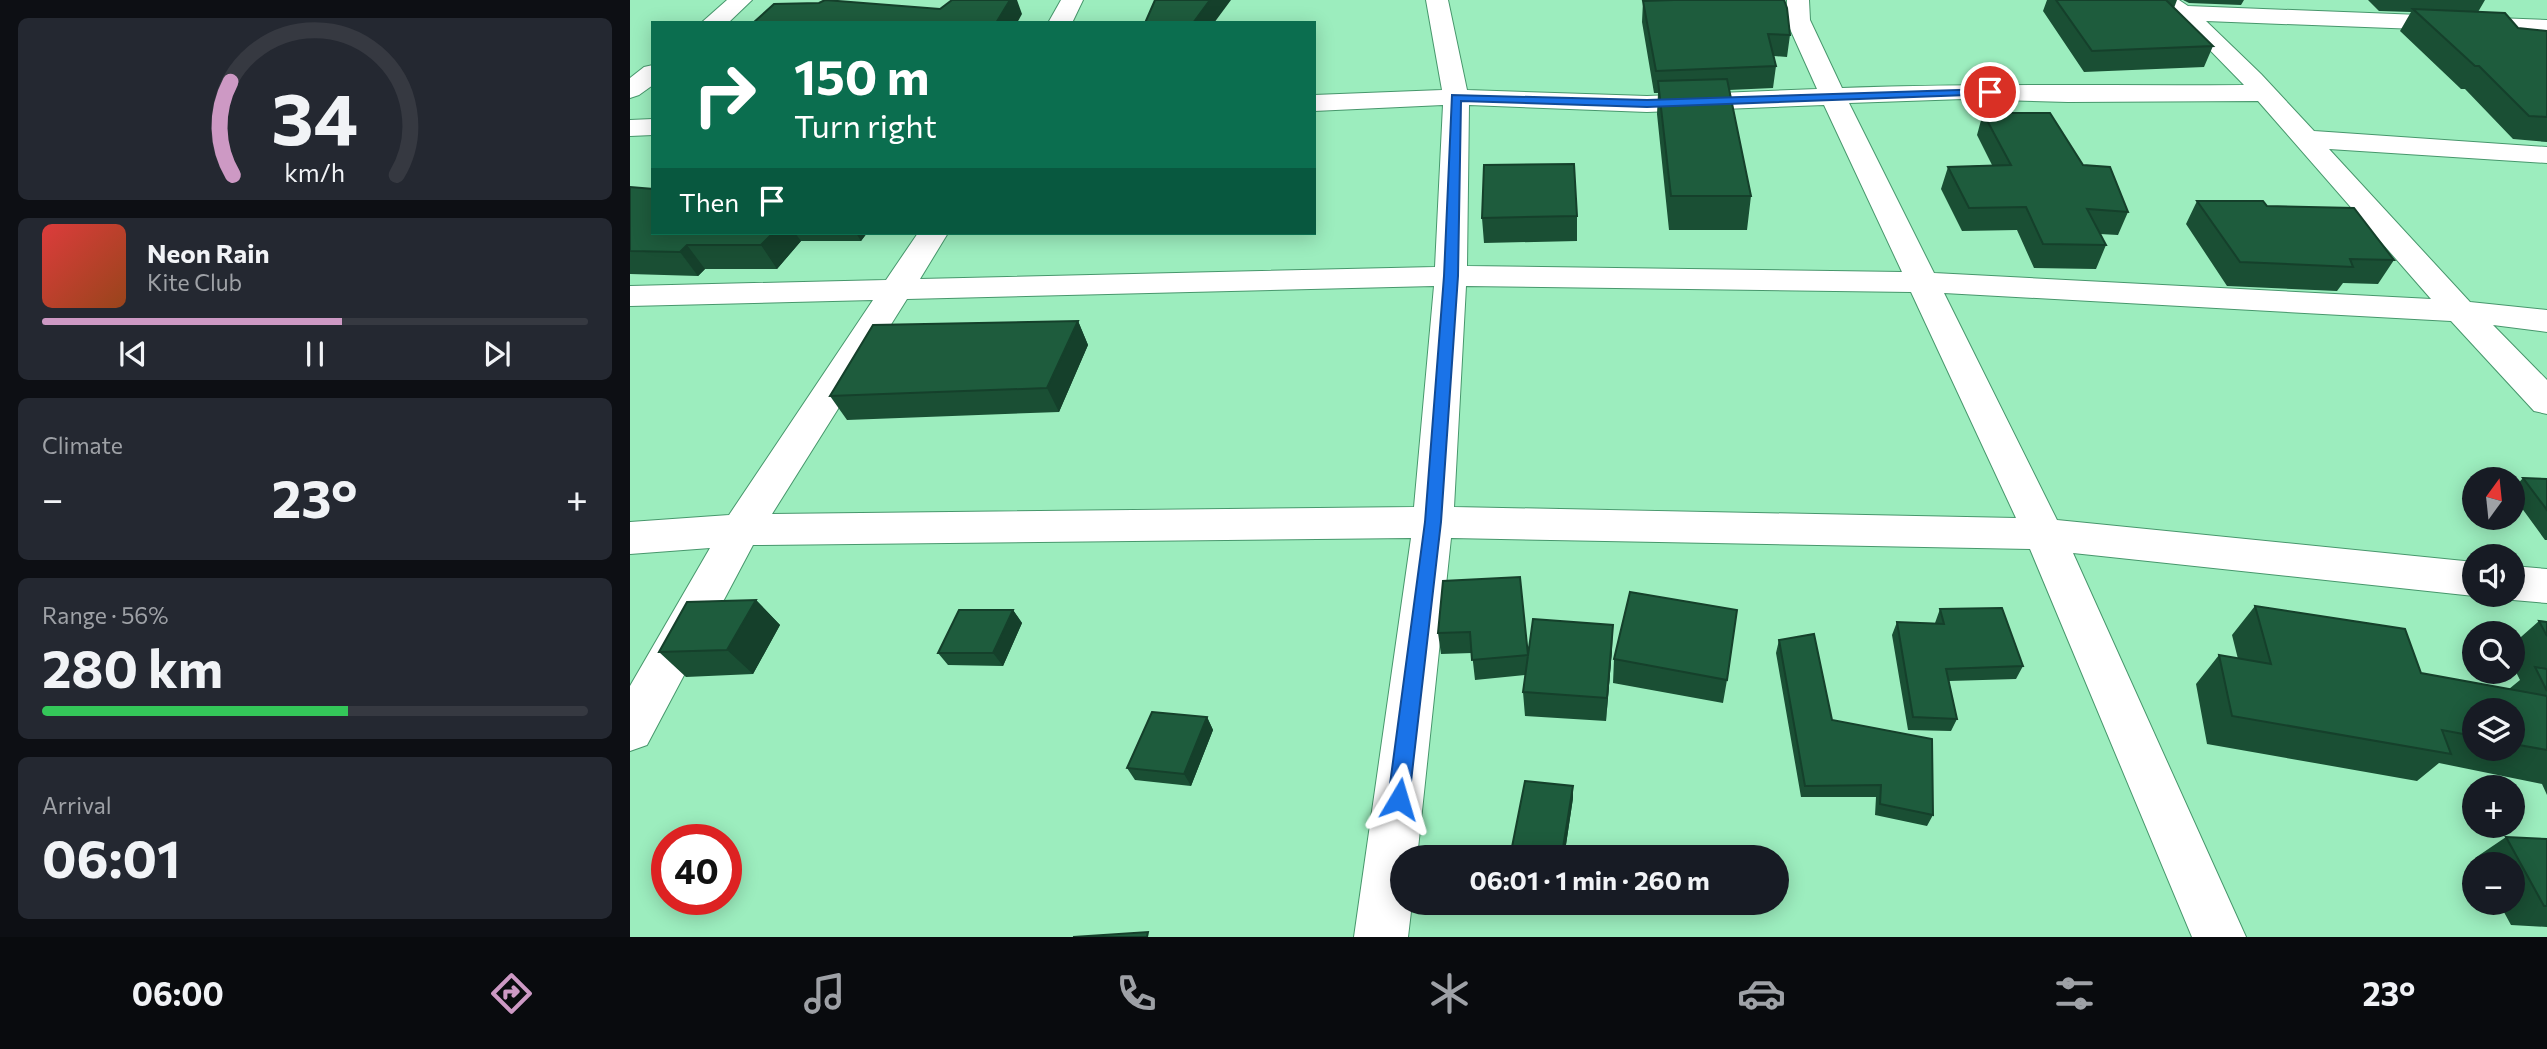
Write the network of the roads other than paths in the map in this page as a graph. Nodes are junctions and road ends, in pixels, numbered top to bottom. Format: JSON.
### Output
{"nodes":[{"id":1,"x":741,"y":0,"type":"edge"},
{"id":2,"x":1072,"y":0,"type":"edge"},
{"id":3,"x":1437,"y":0,"type":"edge"},
{"id":4,"x":1798,"y":0,"type":"edge"},
{"id":5,"x":2174,"y":6,"type":"edge"},
{"id":6,"x":2544,"y":17,"type":"edge"},
{"id":7,"x":715,"y":21,"type":"edge"},
{"id":8,"x":1061,"y":21,"type":"edge"},
{"id":9,"x":651,"y":74,"type":"edge"},
{"id":10,"x":630,"y":90,"type":"edge"},
{"id":11,"x":2265,"y":93,"type":"junction"},
{"id":12,"x":1835,"y":95,"type":"junction"},
{"id":13,"x":1456,"y":97,"type":"junction"},
{"id":14,"x":1316,"y":103,"type":"edge"},
{"id":15,"x":651,"y":127,"type":"edge"},
{"id":16,"x":630,"y":128,"type":"edge"},
{"id":17,"x":2305,"y":139,"type":"junction"},
{"id":18,"x":2547,"y":155,"type":"edge"},
{"id":19,"x":932,"y":235,"type":"edge"},
{"id":20,"x":1451,"y":276,"type":"junction"},
{"id":21,"x":1922,"y":282,"type":"junction"},
{"id":22,"x":895,"y":289,"type":"junction"},
{"id":23,"x":630,"y":296,"type":"edge"},
{"id":24,"x":2458,"y":311,"type":"junction"},
{"id":25,"x":2547,"y":321,"type":"edge"},
{"id":26,"x":2547,"y":402,"type":"edge"},
{"id":27,"x":1433,"y":522,"type":"junction"},
{"id":28,"x":741,"y":530,"type":"junction"},
{"id":29,"x":2044,"y":534,"type":"junction"},
{"id":30,"x":630,"y":538,"type":"edge"},
{"id":31,"x":2462,"y":578,"type":"edge"},
{"id":32,"x":2525,"y":584,"type":"edge"},
{"id":33,"x":2547,"y":586,"type":"edge"},
{"id":34,"x":630,"y":730,"type":"edge"},
{"id":35,"x":1381,"y":937,"type":"edge"},
{"id":36,"x":2219,"y":937,"type":"edge"}],
"edges":[{"from":1,"to":7,"type":"street"},
{"from":2,"to":8,"type":"street"},
{"from":3,"to":13,"type":"street"},
{"from":4,"to":12,"type":"street"},
{"from":5,"to":6,"type":"street"},
{"from":5,"to":11,"type":"street"},
{"from":9,"to":10,"type":"street"},
{"from":11,"to":12,"type":"street"},
{"from":11,"to":17,"type":"street"},
{"from":12,"to":13,"type":"street"},
{"from":12,"to":21,"type":"street"},
{"from":13,"to":14,"type":"street"},
{"from":13,"to":20,"type":"street"},
{"from":15,"to":16,"type":"street"},
{"from":17,"to":18,"type":"street"},
{"from":17,"to":24,"type":"street"},
{"from":19,"to":22,"type":"street"},
{"from":20,"to":21,"type":"street"},
{"from":20,"to":22,"type":"street"},
{"from":20,"to":27,"type":"street"},
{"from":21,"to":24,"type":"street"},
{"from":21,"to":29,"type":"street"},
{"from":22,"to":23,"type":"street"},
{"from":22,"to":28,"type":"street"},
{"from":24,"to":25,"type":"street"},
{"from":24,"to":26,"type":"street"},
{"from":27,"to":28,"type":"street"},
{"from":27,"to":29,"type":"street"},
{"from":27,"to":35,"type":"street"},
{"from":28,"to":30,"type":"street"},
{"from":28,"to":34,"type":"street"},
{"from":29,"to":31,"type":"street"},
{"from":29,"to":36,"type":"street"},
{"from":32,"to":33,"type":"street"}]}
